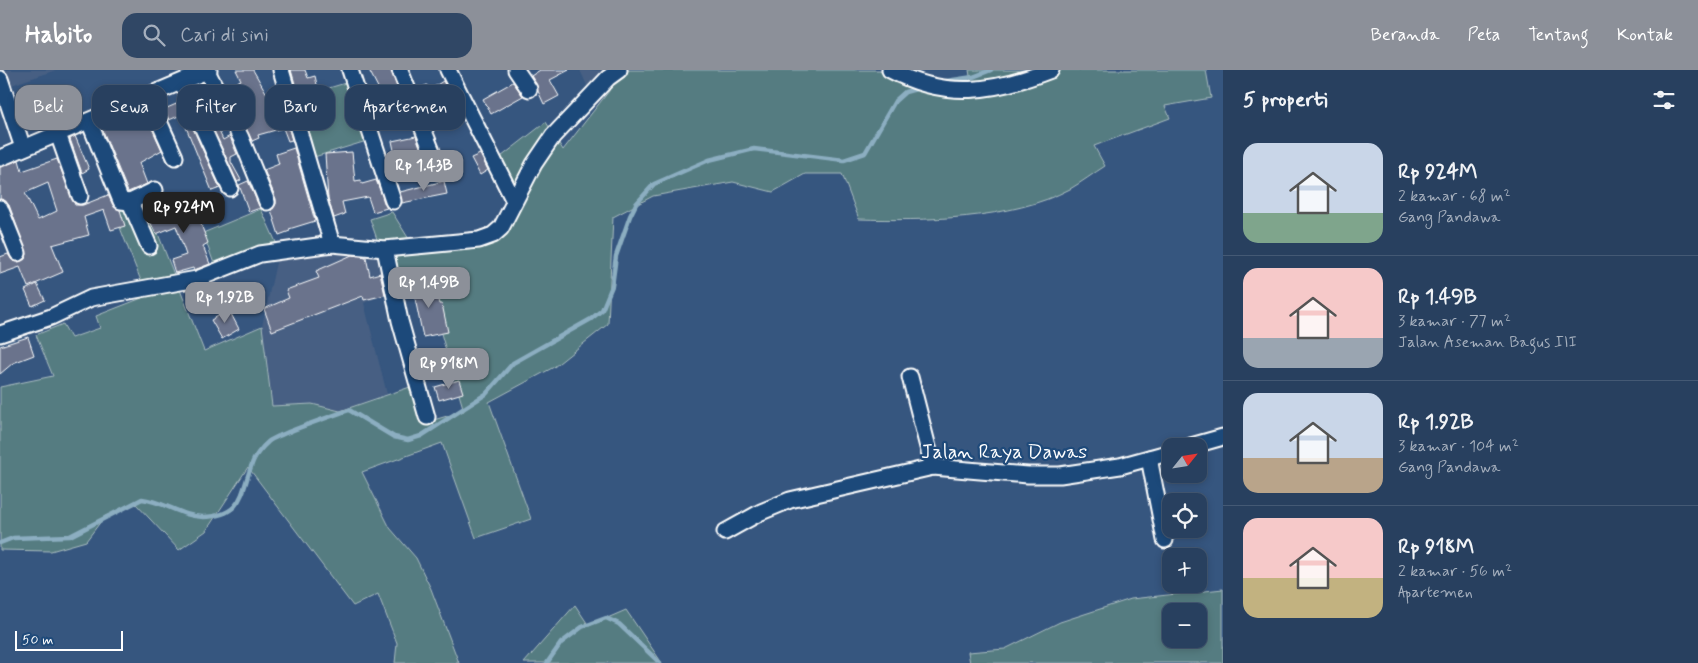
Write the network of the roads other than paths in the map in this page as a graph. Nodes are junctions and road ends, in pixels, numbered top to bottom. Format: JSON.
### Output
{"nodes":[{"id":1,"x":208,"y":70,"type":"edge"},
{"id":2,"x":281,"y":70,"type":"edge"},
{"id":3,"x":350,"y":70,"type":"edge"},
{"id":4,"x":400,"y":70,"type":"edge"},
{"id":5,"x":448,"y":70,"type":"edge"},
{"id":6,"x":516,"y":70,"type":"edge"},
{"id":7,"x":619,"y":70,"type":"edge"},
{"id":8,"x":1051,"y":70,"type":"edge"},
{"id":9,"x":899,"y":72,"type":"edge"},
{"id":10,"x":0,"y":79,"type":"edge"},
{"id":11,"x":182,"y":82,"type":"junction"},
{"id":12,"x":167,"y":88,"type":"edge"},
{"id":13,"x":529,"y":89,"type":"dead end"},
{"id":14,"x":92,"y":120,"type":"edge"},
{"id":15,"x":89,"y":121,"type":"junction"},
{"id":16,"x":163,"y":130,"type":"edge"},
{"id":17,"x":58,"y":134,"type":"junction"},
{"id":18,"x":23,"y":148,"type":"junction"},
{"id":19,"x":175,"y":157,"type":"dead end"},
{"id":20,"x":0,"y":158,"type":"edge"},
{"id":21,"x":440,"y":172,"type":"dead end"},
{"id":22,"x":230,"y":188,"type":"dead end"},
{"id":23,"x":155,"y":190,"type":"dead end"},
{"id":24,"x":80,"y":196,"type":"dead end"},
{"id":25,"x":393,"y":201,"type":"dead end"},
{"id":26,"x":514,"y":201,"type":"junction"},
{"id":27,"x":130,"y":202,"type":"junction"},
{"id":28,"x":267,"y":202,"type":"dead end"},
{"id":29,"x":0,"y":208,"type":"edge"},
{"id":30,"x":332,"y":244,"type":"junction"},
{"id":31,"x":148,"y":246,"type":"dead end"},
{"id":32,"x":386,"y":249,"type":"junction"},
{"id":33,"x":18,"y":253,"type":"dead end"},
{"id":34,"x":0,"y":334,"type":"edge"},
{"id":35,"x":910,"y":377,"type":"dead end"},
{"id":36,"x":427,"y":417,"type":"dead end"},
{"id":37,"x":1223,"y":437,"type":"edge"},
{"id":38,"x":1208,"y":441,"type":"edge"},
{"id":39,"x":1162,"y":454,"type":"edge"},
{"id":40,"x":1149,"y":458,"type":"junction"},
{"id":41,"x":933,"y":467,"type":"junction"},
{"id":42,"x":725,"y":532,"type":"dead end"},
{"id":43,"x":1165,"y":540,"type":"dead end"}],
"edges":[{"from":1,"to":11,"type":"street"},
{"from":1,"to":28,"type":"street"},
{"from":2,"to":30,"type":"street"},
{"from":3,"to":25,"type":"street"},
{"from":4,"to":21,"type":"street"},
{"from":5,"to":26,"type":"street"},
{"from":6,"to":13,"type":"street"},
{"from":7,"to":26,"type":"street"},
{"from":8,"to":9,"type":"street"},
{"from":10,"to":18,"type":"street"},
{"from":11,"to":12,"type":"street"},
{"from":11,"to":22,"type":"street"},
{"from":14,"to":15,"type":"street"},
{"from":15,"to":17,"type":"street"},
{"from":15,"to":27,"type":"street"},
{"from":16,"to":19,"type":"street"},
{"from":17,"to":18,"type":"street"},
{"from":17,"to":24,"type":"street"},
{"from":18,"to":20,"type":"street"},
{"from":23,"to":27,"type":"street"},
{"from":26,"to":32,"type":"street"},
{"from":27,"to":31,"type":"street"},
{"from":29,"to":33,"type":"street"},
{"from":30,"to":32,"type":"street"},
{"from":30,"to":34,"type":"street"},
{"from":32,"to":36,"type":"street"},
{"from":35,"to":41,"type":"street"},
{"from":37,"to":38,"type":"street"},
{"from":39,"to":40,"type":"street","name":"Jalan Raya Dawas"},
{"from":40,"to":41,"type":"street","name":"Jalan Raya Dawas"},
{"from":40,"to":43,"type":"street"},
{"from":41,"to":42,"type":"street","name":"Jalan Raya Dawas"}]}
